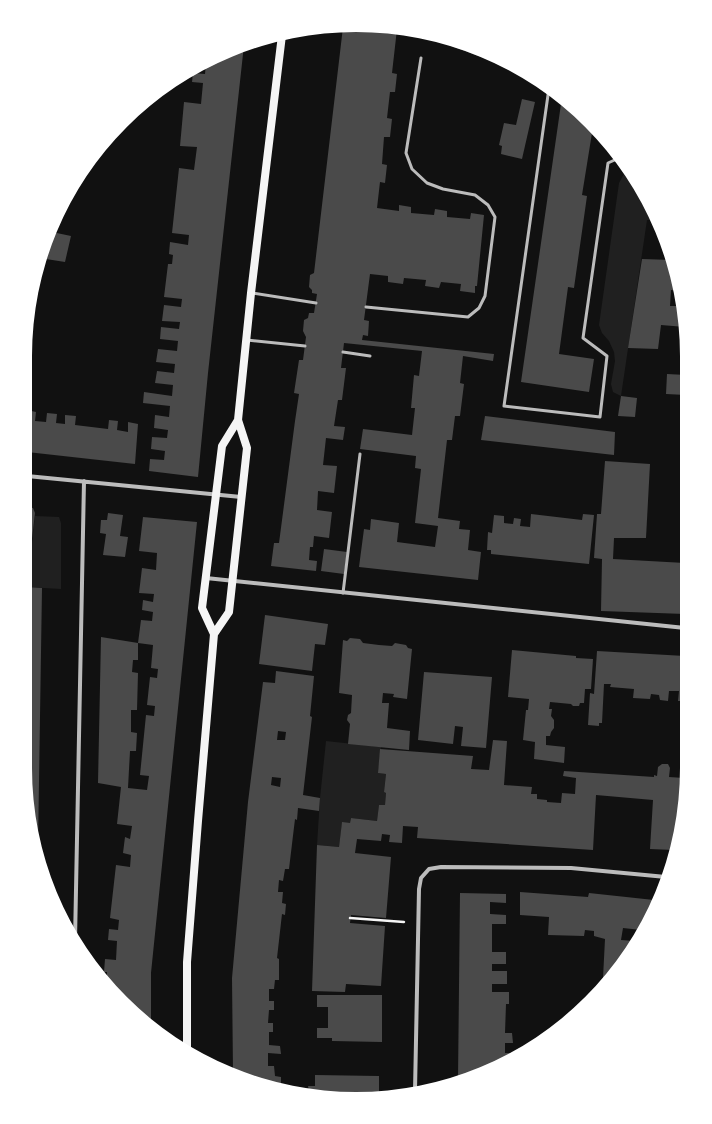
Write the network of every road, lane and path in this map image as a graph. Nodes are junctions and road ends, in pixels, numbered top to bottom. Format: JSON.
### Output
{"nodes":[{"id":1,"x":281,"y":41,"type":"edge"},
{"id":2,"x":421,"y":58,"type":"dead end"},
{"id":3,"x":548,"y":95,"type":"edge"},
{"id":4,"x":614,"y":160,"type":"edge"},
{"id":5,"x":251,"y":292,"type":"junction"},
{"id":6,"x":316,"y":303,"type":"dead end"},
{"id":7,"x":366,"y":307,"type":"dead end"},
{"id":8,"x":247,"y":340,"type":"junction"},
{"id":9,"x":305,"y":346,"type":"dead end"},
{"id":10,"x":343,"y":352,"type":"dead end"},
{"id":11,"x":370,"y":356,"type":"dead end"},
{"id":12,"x":238,"y":420,"type":"junction"},
{"id":13,"x":360,"y":454,"type":"dead end"},
{"id":14,"x":32,"y":476,"type":"edge"},
{"id":15,"x":84,"y":481,"type":"junction"},
{"id":16,"x":216,"y":494,"type":"junction"},
{"id":17,"x":242,"y":497,"type":"junction"},
{"id":18,"x":206,"y":578,"type":"junction"},
{"id":19,"x":233,"y":581,"type":"junction"},
{"id":20,"x":343,"y":593,"type":"junction"},
{"id":21,"x":680,"y":627,"type":"edge"},
{"id":22,"x":214,"y":634,"type":"junction"},
{"id":23,"x":661,"y":877,"type":"edge"},
{"id":24,"x":350,"y":918,"type":"dead end"},
{"id":25,"x":419,"y":924,"type":"junction"},
{"id":26,"x":75,"y":930,"type":"edge"},
{"id":27,"x":187,"y":1044,"type":"edge"},
{"id":28,"x":415,"y":1087,"type":"edge"}],
"edges":[{"from":1,"to":5,"type":"main road"},
{"from":2,"to":7,"type":"lane"},
{"from":3,"to":4,"type":"lane"},
{"from":5,"to":6,"type":"lane"},
{"from":5,"to":8,"type":"main road"},
{"from":8,"to":9,"type":"lane"},
{"from":8,"to":12,"type":"main road"},
{"from":10,"to":11,"type":"lane"},
{"from":12,"to":16,"type":"main road"},
{"from":12,"to":17,"type":"main road"},
{"from":13,"to":20,"type":"lane"},
{"from":14,"to":15,"type":"street"},
{"from":15,"to":16,"type":"street"},
{"from":15,"to":26,"type":"street"},
{"from":16,"to":17,"type":"street"},
{"from":16,"to":18,"type":"main road"},
{"from":17,"to":19,"type":"main road"},
{"from":18,"to":19,"type":"street"},
{"from":18,"to":22,"type":"main road"},
{"from":19,"to":20,"type":"street"},
{"from":19,"to":22,"type":"main road"},
{"from":20,"to":21,"type":"street"},
{"from":22,"to":27,"type":"main road"},
{"from":23,"to":25,"type":"street"},
{"from":24,"to":25,"type":"path"},
{"from":25,"to":28,"type":"street"}]}
